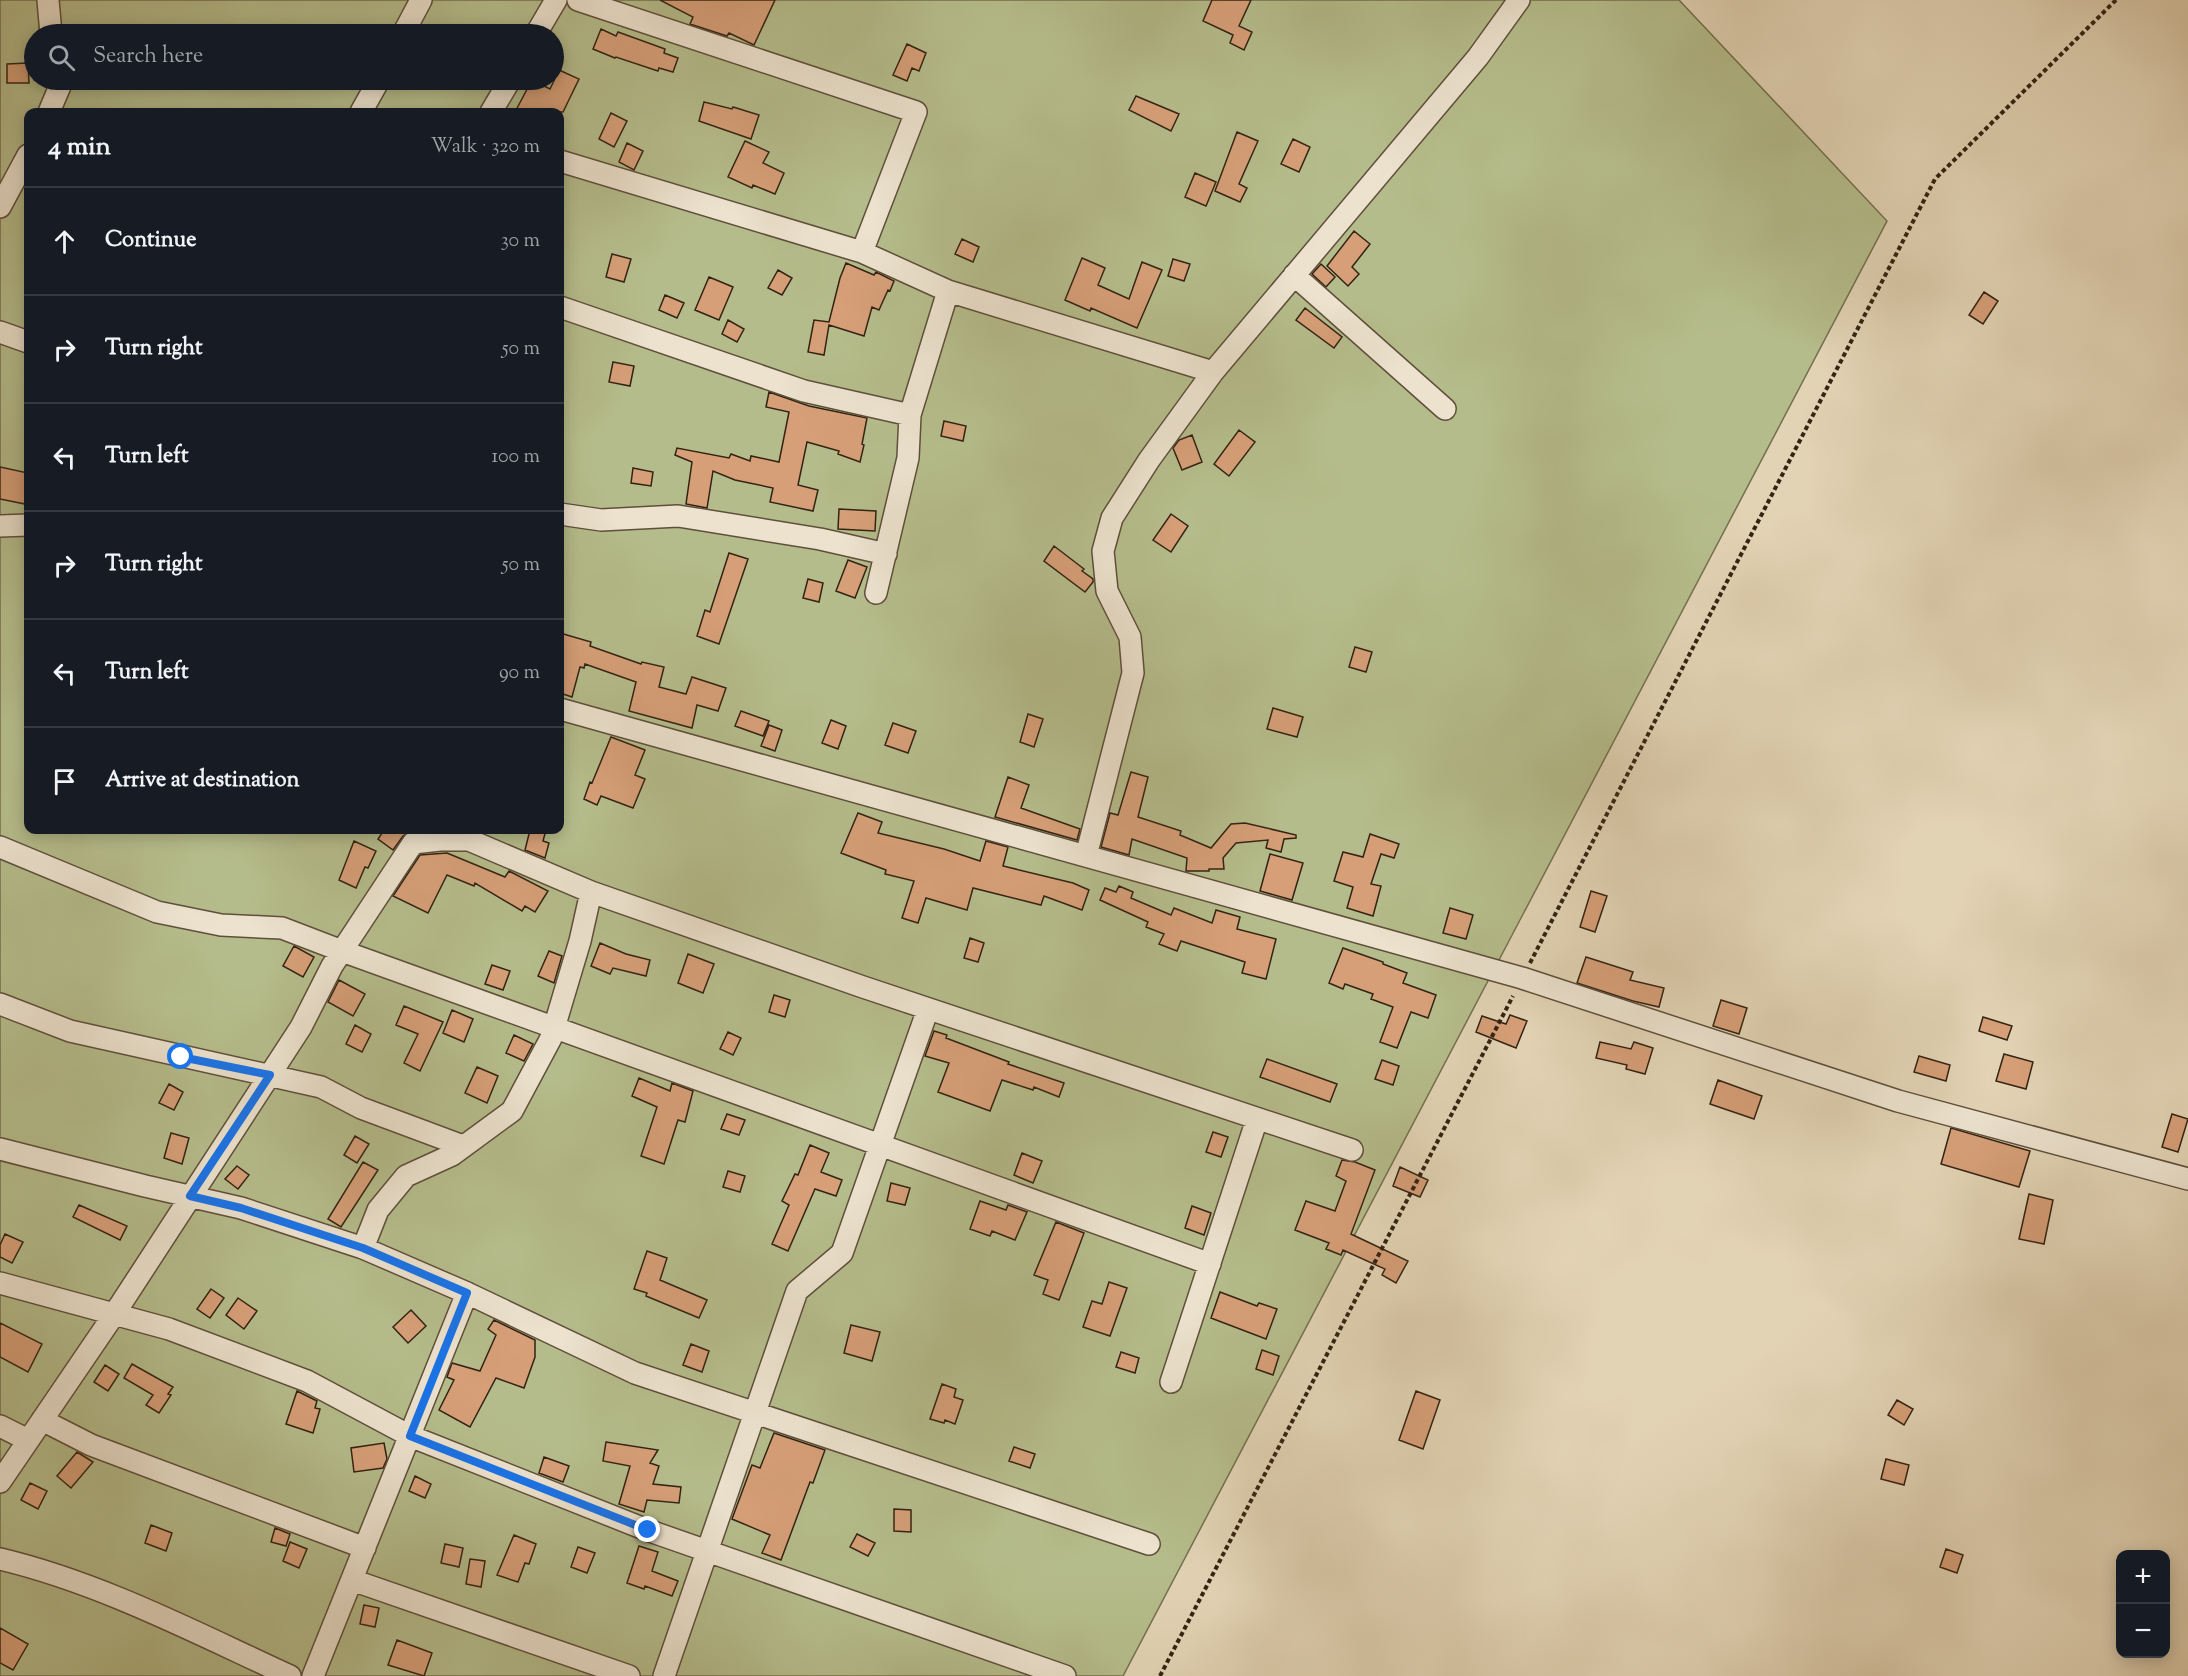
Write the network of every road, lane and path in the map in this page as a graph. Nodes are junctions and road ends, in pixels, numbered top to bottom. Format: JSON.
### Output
{"nodes":[{"id":1,"x":48,"y":0,"type":"edge"},
{"id":2,"x":421,"y":0,"type":"edge"},
{"id":3,"x":556,"y":0,"type":"edge"},
{"id":4,"x":578,"y":0,"type":"edge"},
{"id":5,"x":1519,"y":0,"type":"edge"},
{"id":6,"x":2116,"y":0,"type":"edge"},
{"id":7,"x":50,"y":24,"type":"edge"},
{"id":8,"x":408,"y":24,"type":"edge"},
{"id":9,"x":542,"y":24,"type":"edge"},
{"id":10,"x":58,"y":90,"type":"edge"},
{"id":11,"x":373,"y":90,"type":"edge"},
{"id":12,"x":504,"y":90,"type":"edge"},
{"id":13,"x":51,"y":108,"type":"edge"},
{"id":14,"x":363,"y":108,"type":"edge"},
{"id":15,"x":493,"y":108,"type":"edge"},
{"id":16,"x":564,"y":161,"type":"edge"},
{"id":17,"x":24,"y":162,"type":"edge"},
{"id":18,"x":0,"y":207,"type":"edge"},
{"id":19,"x":862,"y":252,"type":"junction"},
{"id":20,"x":1294,"y":275,"type":"junction"},
{"id":21,"x":948,"y":291,"type":"junction"},
{"id":22,"x":564,"y":308,"type":"edge"},
{"id":23,"x":0,"y":332,"type":"edge"},
{"id":24,"x":24,"y":341,"type":"edge"},
{"id":25,"x":1213,"y":372,"type":"junction"},
{"id":26,"x":1445,"y":409,"type":"dead end"},
{"id":27,"x":910,"y":415,"type":"junction"},
{"id":28,"x":564,"y":515,"type":"edge"},
{"id":29,"x":24,"y":525,"type":"edge"},
{"id":30,"x":0,"y":526,"type":"edge"},
{"id":31,"x":885,"y":554,"type":"junction"},
{"id":32,"x":876,"y":593,"type":"dead end"},
{"id":33,"x":564,"y":710,"type":"edge"},
{"id":34,"x":470,"y":835,"type":"edge"},
{"id":35,"x":0,"y":848,"type":"edge"},
{"id":36,"x":1086,"y":856,"type":"junction"},
{"id":37,"x":591,"y":892,"type":"junction"},
{"id":38,"x":342,"y":951,"type":"junction"},
{"id":39,"x":1522,"y":978,"type":"junction"},
{"id":40,"x":0,"y":1004,"type":"edge"},
{"id":41,"x":928,"y":1009,"type":"junction"},
{"id":42,"x":555,"y":1028,"type":"junction"},
{"id":43,"x":270,"y":1075,"type":"junction"},
{"id":44,"x":1257,"y":1119,"type":"junction"},
{"id":45,"x":880,"y":1145,"type":"junction"},
{"id":46,"x":463,"y":1146,"type":"junction"},
{"id":47,"x":0,"y":1149,"type":"edge"},
{"id":48,"x":1352,"y":1150,"type":"dead end"},
{"id":49,"x":2188,"y":1179,"type":"edge"},
{"id":50,"x":190,"y":1196,"type":"junction"},
{"id":51,"x":363,"y":1248,"type":"junction"},
{"id":52,"x":1210,"y":1264,"type":"junction"},
{"id":53,"x":0,"y":1283,"type":"edge"},
{"id":54,"x":467,"y":1293,"type":"junction"},
{"id":55,"x":114,"y":1314,"type":"junction"},
{"id":56,"x":1171,"y":1382,"type":"dead end"},
{"id":57,"x":755,"y":1413,"type":"junction"},
{"id":58,"x":42,"y":1420,"type":"junction"},
{"id":59,"x":0,"y":1426,"type":"edge"},
{"id":60,"x":410,"y":1436,"type":"junction"},
{"id":61,"x":28,"y":1440,"type":"junction"},
{"id":62,"x":0,"y":1482,"type":"edge"},
{"id":63,"x":1149,"y":1544,"type":"dead end"},
{"id":64,"x":365,"y":1548,"type":"junction"},
{"id":65,"x":707,"y":1551,"type":"junction"},
{"id":66,"x":0,"y":1558,"type":"edge"},
{"id":67,"x":352,"y":1581,"type":"junction"},
{"id":68,"x":290,"y":1676,"type":"edge"},
{"id":69,"x":313,"y":1676,"type":"edge"},
{"id":70,"x":629,"y":1676,"type":"edge"},
{"id":71,"x":663,"y":1676,"type":"edge"},
{"id":72,"x":1065,"y":1676,"type":"edge"},
{"id":73,"x":1160,"y":1676,"type":"edge"}],
"edges":[{"from":1,"to":7,"type":"street"},
{"from":2,"to":8,"type":"street"},
{"from":3,"to":9,"type":"street"},
{"from":4,"to":19,"type":"street"},
{"from":5,"to":20,"type":"street"},
{"from":6,"to":39,"type":"path"},
{"from":10,"to":13,"type":"street"},
{"from":11,"to":14,"type":"street"},
{"from":12,"to":15,"type":"street"},
{"from":16,"to":19,"type":"street"},
{"from":17,"to":18,"type":"street"},
{"from":19,"to":21,"type":"street"},
{"from":20,"to":25,"type":"street"},
{"from":20,"to":26,"type":"street"},
{"from":21,"to":25,"type":"street"},
{"from":21,"to":27,"type":"street"},
{"from":22,"to":27,"type":"street"},
{"from":23,"to":24,"type":"street"},
{"from":25,"to":36,"type":"street"},
{"from":27,"to":31,"type":"street"},
{"from":28,"to":31,"type":"street"},
{"from":29,"to":30,"type":"street"},
{"from":31,"to":32,"type":"street"},
{"from":33,"to":36,"type":"street"},
{"from":34,"to":37,"type":"street"},
{"from":34,"to":38,"type":"street"},
{"from":35,"to":38,"type":"street"},
{"from":36,"to":39,"type":"street"},
{"from":37,"to":41,"type":"street"},
{"from":37,"to":42,"type":"street"},
{"from":38,"to":42,"type":"street"},
{"from":38,"to":43,"type":"street"},
{"from":39,"to":49,"type":"street"},
{"from":39,"to":73,"type":"path"},
{"from":40,"to":43,"type":"street"},
{"from":41,"to":44,"type":"street"},
{"from":41,"to":45,"type":"street"},
{"from":42,"to":45,"type":"street"},
{"from":42,"to":46,"type":"street"},
{"from":43,"to":46,"type":"street"},
{"from":43,"to":50,"type":"street"},
{"from":44,"to":48,"type":"street"},
{"from":44,"to":52,"type":"street"},
{"from":45,"to":52,"type":"street"},
{"from":45,"to":57,"type":"street"},
{"from":46,"to":51,"type":"street"},
{"from":47,"to":50,"type":"street"},
{"from":50,"to":51,"type":"street"},
{"from":50,"to":55,"type":"street"},
{"from":51,"to":54,"type":"street"},
{"from":52,"to":56,"type":"street"},
{"from":53,"to":55,"type":"street"},
{"from":54,"to":57,"type":"street"},
{"from":54,"to":60,"type":"street"},
{"from":55,"to":58,"type":"street"},
{"from":55,"to":60,"type":"street"},
{"from":57,"to":63,"type":"street"},
{"from":57,"to":65,"type":"street"},
{"from":58,"to":61,"type":"street"},
{"from":58,"to":64,"type":"street"},
{"from":59,"to":61,"type":"street"},
{"from":60,"to":64,"type":"street"},
{"from":60,"to":65,"type":"street"},
{"from":61,"to":62,"type":"street"},
{"from":64,"to":67,"type":"street"},
{"from":65,"to":71,"type":"street"},
{"from":65,"to":72,"type":"street"},
{"from":66,"to":68,"type":"street"},
{"from":67,"to":69,"type":"street"},
{"from":67,"to":70,"type":"street"}]}
